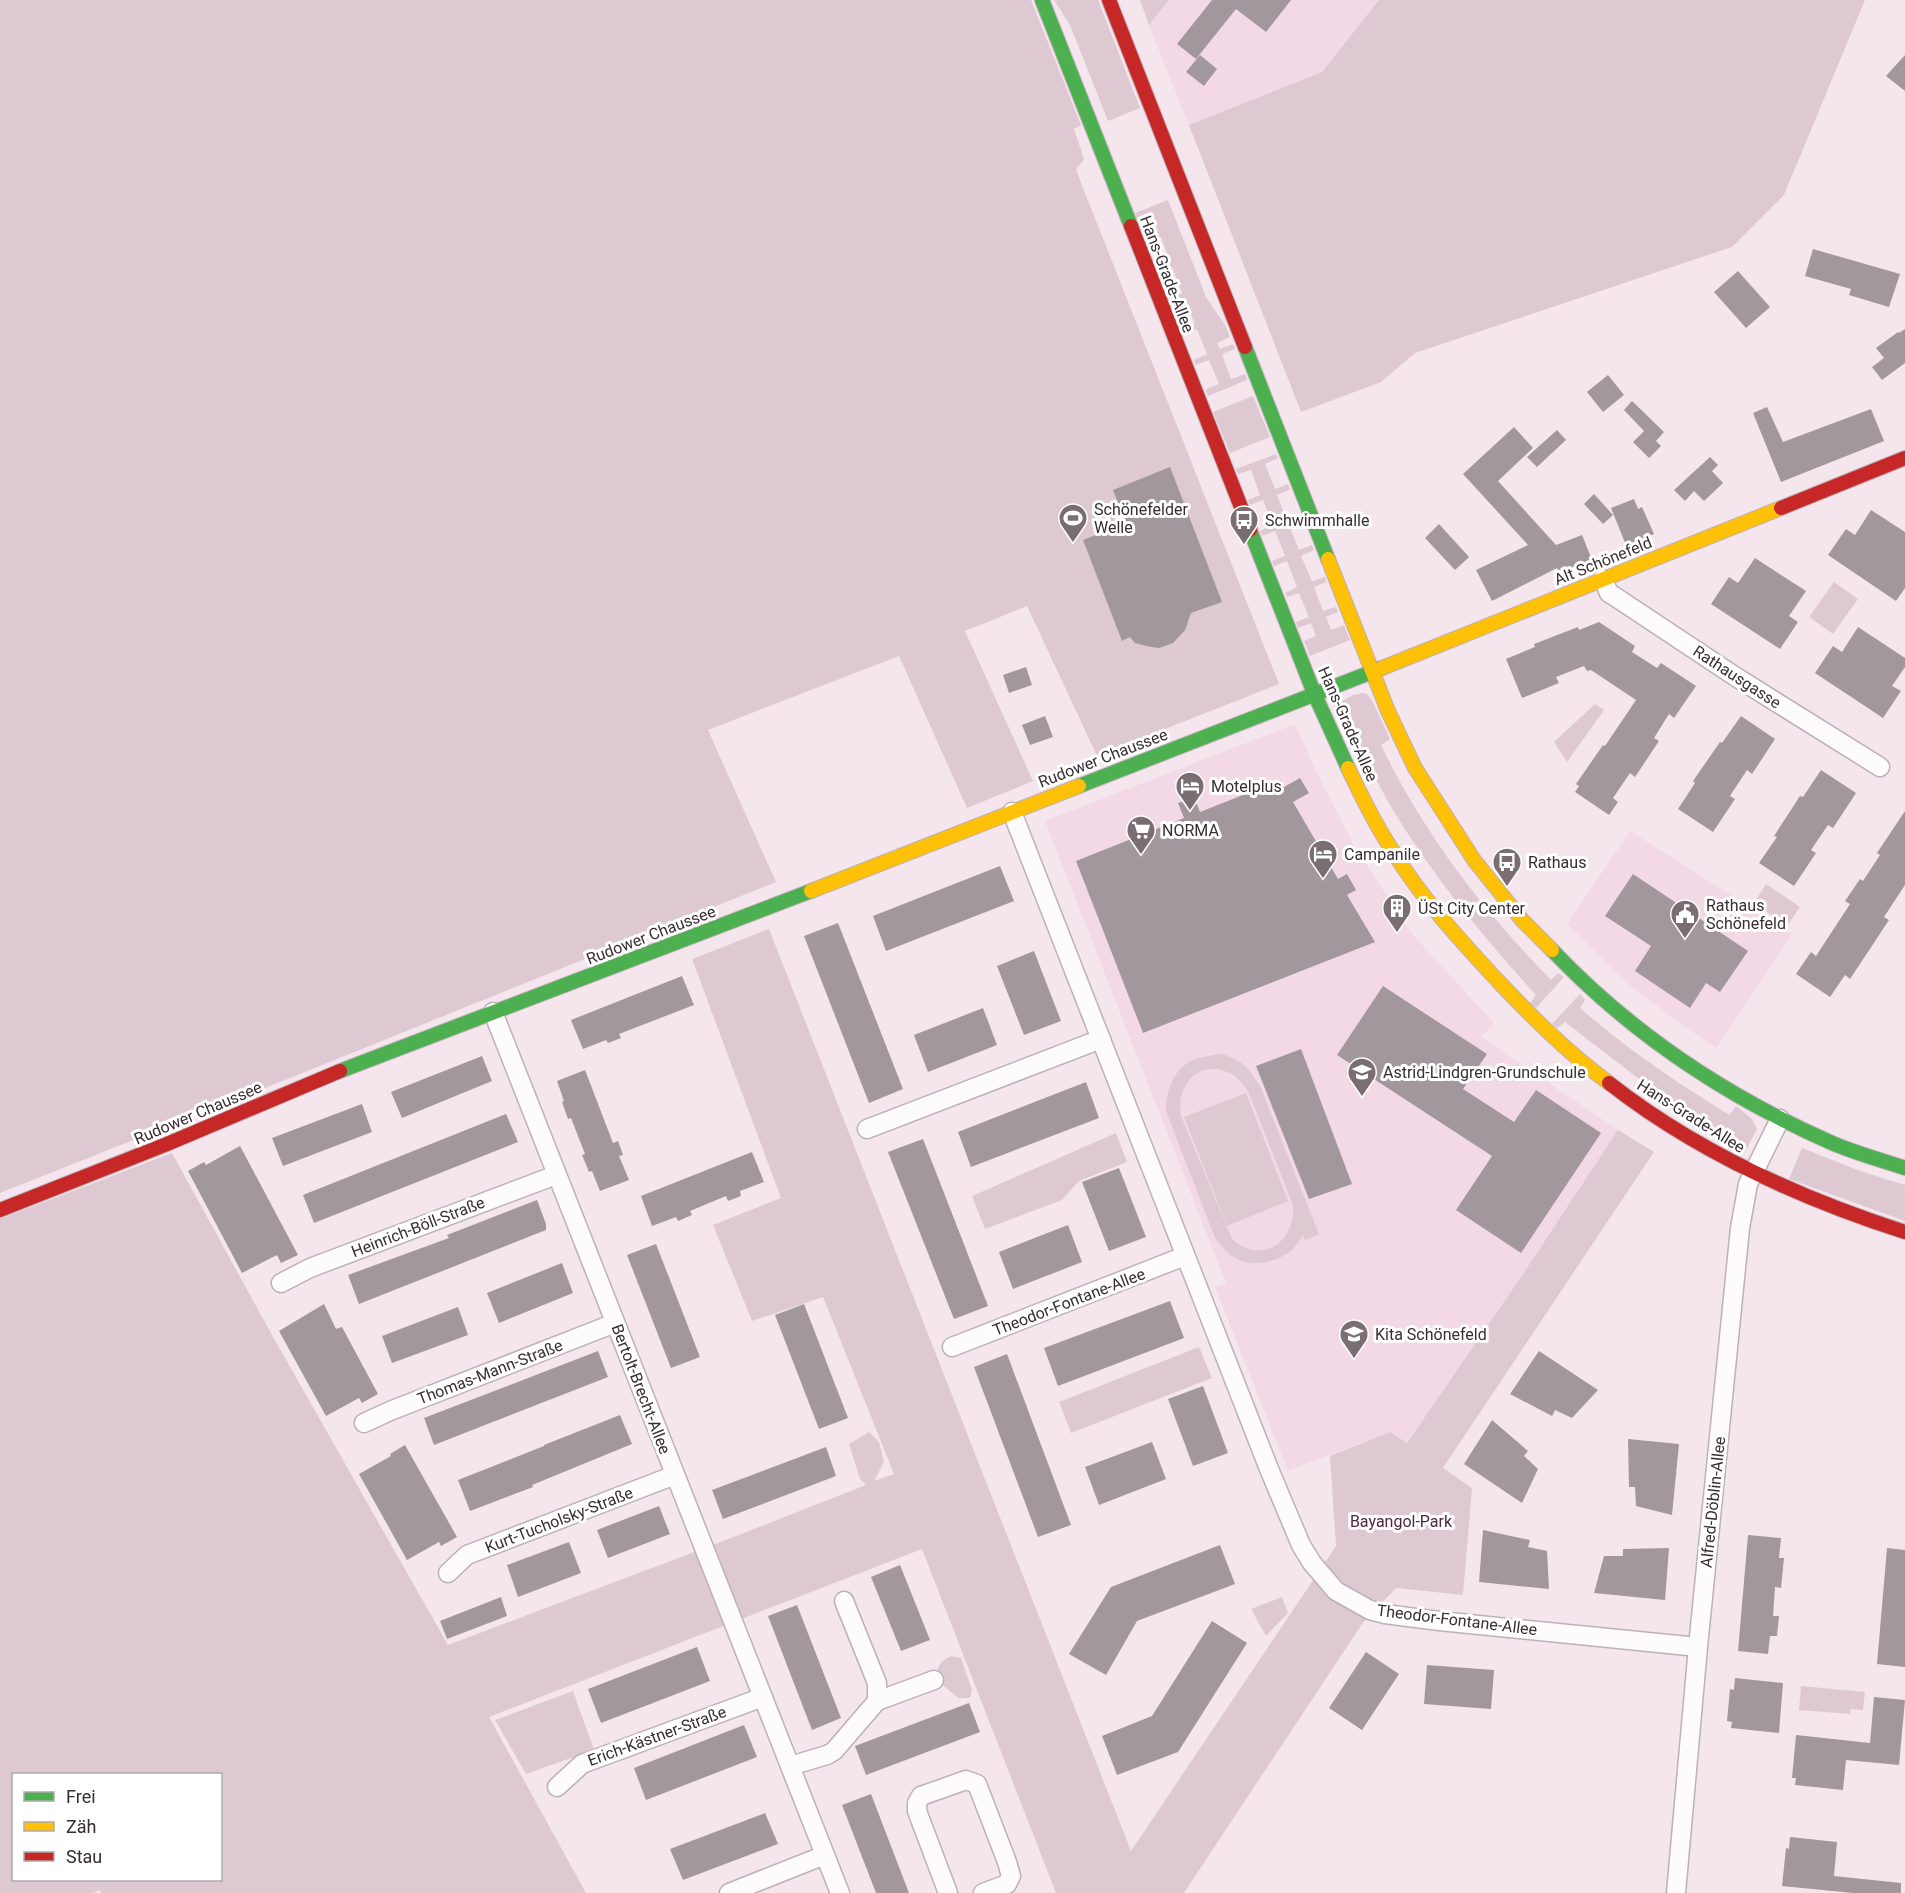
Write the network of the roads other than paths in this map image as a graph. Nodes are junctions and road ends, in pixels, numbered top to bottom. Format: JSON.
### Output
{"nodes":[{"id":1,"x":1042,"y":0,"type":"edge"},
{"id":2,"x":1109,"y":0,"type":"edge"},
{"id":3,"x":1905,"y":458,"type":"edge"},
{"id":4,"x":1603,"y":579,"type":"junction"},
{"id":5,"x":1372,"y":671,"type":"junction"},
{"id":6,"x":1314,"y":693,"type":"junction"},
{"id":7,"x":1880,"y":767,"type":"dead end"},
{"id":8,"x":1012,"y":812,"type":"junction"},
{"id":9,"x":493,"y":1012,"type":"junction"},
{"id":10,"x":1101,"y":1039,"type":"junction"},
{"id":11,"x":1780,"y":1119,"type":"junction"},
{"id":12,"x":867,"y":1129,"type":"dead end"},
{"id":13,"x":1905,"y":1168,"type":"edge"},
{"id":14,"x":1752,"y":1173,"type":"junction"},
{"id":15,"x":556,"y":1175,"type":"junction"},
{"id":16,"x":0,"y":1210,"type":"edge"},
{"id":17,"x":1905,"y":1232,"type":"edge"},
{"id":18,"x":1185,"y":1256,"type":"junction"},
{"id":19,"x":281,"y":1283,"type":"dead end"},
{"id":20,"x":615,"y":1323,"type":"junction"},
{"id":21,"x":952,"y":1347,"type":"dead end"},
{"id":22,"x":364,"y":1423,"type":"dead end"},
{"id":23,"x":675,"y":1475,"type":"junction"},
{"id":24,"x":448,"y":1573,"type":"dead end"},
{"id":25,"x":844,"y":1601,"type":"dead end"},
{"id":26,"x":1698,"y":1647,"type":"junction"},
{"id":27,"x":934,"y":1680,"type":"dead end"},
{"id":28,"x":763,"y":1697,"type":"junction"},
{"id":29,"x":877,"y":1701,"type":"junction"},
{"id":30,"x":790,"y":1766,"type":"junction"},
{"id":31,"x":557,"y":1787,"type":"dead end"},
{"id":32,"x":825,"y":1855,"type":"junction"},
{"id":33,"x":729,"y":1893,"type":"edge"},
{"id":34,"x":840,"y":1893,"type":"edge"},
{"id":35,"x":948,"y":1893,"type":"edge"},
{"id":36,"x":983,"y":1893,"type":"edge"},
{"id":37,"x":1676,"y":1893,"type":"edge"}],
"edges":[{"from":1,"to":6,"type":"street","name":"Hans-Grade-Allee"},
{"from":2,"to":5,"type":"street"},
{"from":3,"to":4,"type":"street","name":"Alt Schönefeld"},
{"from":4,"to":5,"type":"street","name":"Alt Schönefeld"},
{"from":4,"to":7,"type":"street","name":"Rathausgasse"},
{"from":5,"to":6,"type":"street","name":"Alt Schönefeld"},
{"from":5,"to":11,"type":"street"},
{"from":6,"to":8,"type":"street","name":"Rudower Chaussee"},
{"from":6,"to":14,"type":"street","name":"Hans-Grade-Allee"},
{"from":8,"to":9,"type":"street","name":"Rudower Chaussee"},
{"from":8,"to":10,"type":"street","name":"Theodor-Fontane-Allee"},
{"from":9,"to":15,"type":"street","name":"Bertolt-Brecht-Allee"},
{"from":9,"to":16,"type":"street","name":"Rudower Chaussee"},
{"from":10,"to":12,"type":"street"},
{"from":10,"to":18,"type":"street","name":"Theodor-Fontane-Allee"},
{"from":11,"to":13,"type":"street"},
{"from":11,"to":14,"type":"street","name":"Alfred-Döblin-Allee"},
{"from":14,"to":17,"type":"street","name":"Hans-Grade-Allee"},
{"from":14,"to":26,"type":"street","name":"Alfred-Döblin-Allee"},
{"from":15,"to":19,"type":"street","name":"Heinrich-Böll-Straße"},
{"from":15,"to":20,"type":"street","name":"Bertolt-Brecht-Allee"},
{"from":18,"to":21,"type":"street","name":"Theodor-Fontane-Allee"},
{"from":18,"to":26,"type":"street","name":"Theodor-Fontane-Allee"},
{"from":20,"to":22,"type":"street","name":"Thomas-Mann-Straße"},
{"from":20,"to":23,"type":"street","name":"Bertolt-Brecht-Allee"},
{"from":23,"to":24,"type":"street","name":"Kurt-Tucholsky-Straße"},
{"from":23,"to":28,"type":"street","name":"Bertolt-Brecht-Allee"},
{"from":25,"to":29,"type":"street"},
{"from":26,"to":37,"type":"street","name":"Alfred-Döblin-Allee"},
{"from":27,"to":29,"type":"street"},
{"from":28,"to":30,"type":"street","name":"Bertolt-Brecht-Allee"},
{"from":28,"to":31,"type":"street","name":"Erich-Kästner-Straße"},
{"from":29,"to":30,"type":"street"},
{"from":30,"to":32,"type":"street","name":"Bertolt-Brecht-Allee"},
{"from":32,"to":33,"type":"street"},
{"from":32,"to":34,"type":"street","name":"Bertolt-Brecht-Allee"},
{"from":35,"to":36,"type":"street"}]}
